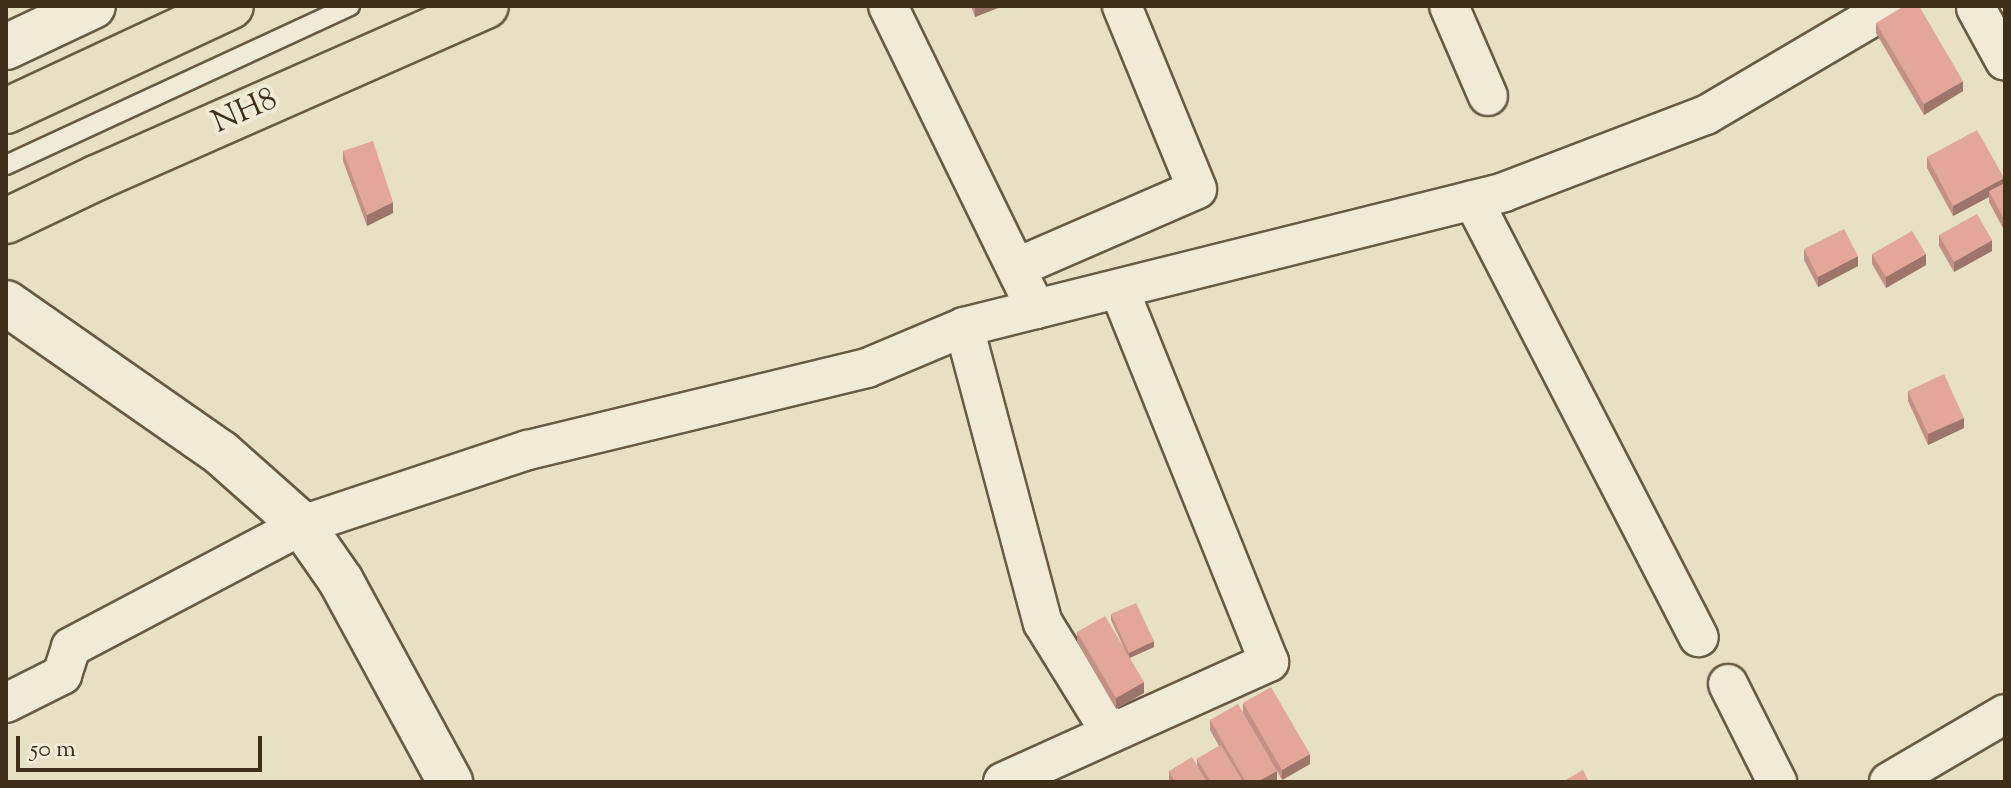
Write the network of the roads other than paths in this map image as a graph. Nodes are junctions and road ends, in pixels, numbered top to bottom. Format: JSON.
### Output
{"nodes":[{"id":1,"x":93,"y":6,"type":"edge"},
{"id":2,"x":231,"y":6,"type":"edge"},
{"id":3,"x":350,"y":6,"type":"edge"},
{"id":4,"x":486,"y":6,"type":"edge"},
{"id":5,"x":888,"y":6,"type":"edge"},
{"id":6,"x":1122,"y":6,"type":"edge"},
{"id":7,"x":1449,"y":6,"type":"edge"},
{"id":8,"x":1891,"y":6,"type":"edge"},
{"id":9,"x":1973,"y":7,"type":"edge"},
{"id":10,"x":6,"y":47,"type":"edge"},
{"id":11,"x":2005,"y":61,"type":"edge"},
{"id":12,"x":1488,"y":96,"type":"dead end"},
{"id":13,"x":6,"y":111,"type":"edge"},
{"id":14,"x":6,"y":165,"type":"edge"},
{"id":15,"x":1473,"y":200,"type":"junction"},
{"id":16,"x":6,"y":221,"type":"edge"},
{"id":17,"x":1018,"y":267,"type":"junction"},
{"id":18,"x":1119,"y":289,"type":"junction"},
{"id":19,"x":6,"y":303,"type":"edge"},
{"id":20,"x":1036,"y":309,"type":"junction"},
{"id":21,"x":964,"y":327,"type":"junction"},
{"id":22,"x":302,"y":525,"type":"junction"},
{"id":23,"x":1699,"y":637,"type":"dead end"},
{"id":24,"x":1728,"y":684,"type":"dead end"},
{"id":25,"x":6,"y":703,"type":"edge"},
{"id":26,"x":2004,"y":716,"type":"edge"},
{"id":27,"x":1111,"y":733,"type":"junction"},
{"id":28,"x":450,"y":782,"type":"edge"},
{"id":29,"x":1003,"y":782,"type":"edge"},
{"id":30,"x":1777,"y":782,"type":"edge"},
{"id":31,"x":1889,"y":782,"type":"edge"}],
"edges":[{"from":1,"to":10,"type":"street"},
{"from":2,"to":13,"type":"main road"},
{"from":3,"to":14,"type":"lane"},
{"from":4,"to":16,"type":"main road","name":"NH8"},
{"from":5,"to":17,"type":"street"},
{"from":6,"to":17,"type":"street"},
{"from":7,"to":12,"type":"street"},
{"from":8,"to":15,"type":"street"},
{"from":9,"to":11,"type":"street"},
{"from":15,"to":18,"type":"street"},
{"from":15,"to":23,"type":"street"},
{"from":17,"to":20,"type":"street"},
{"from":18,"to":20,"type":"street"},
{"from":18,"to":27,"type":"street"},
{"from":19,"to":22,"type":"street"},
{"from":20,"to":21,"type":"street"},
{"from":21,"to":22,"type":"street"},
{"from":21,"to":27,"type":"street"},
{"from":22,"to":25,"type":"street"},
{"from":22,"to":28,"type":"street"},
{"from":24,"to":30,"type":"street"},
{"from":26,"to":31,"type":"street"},
{"from":27,"to":29,"type":"street"}]}
